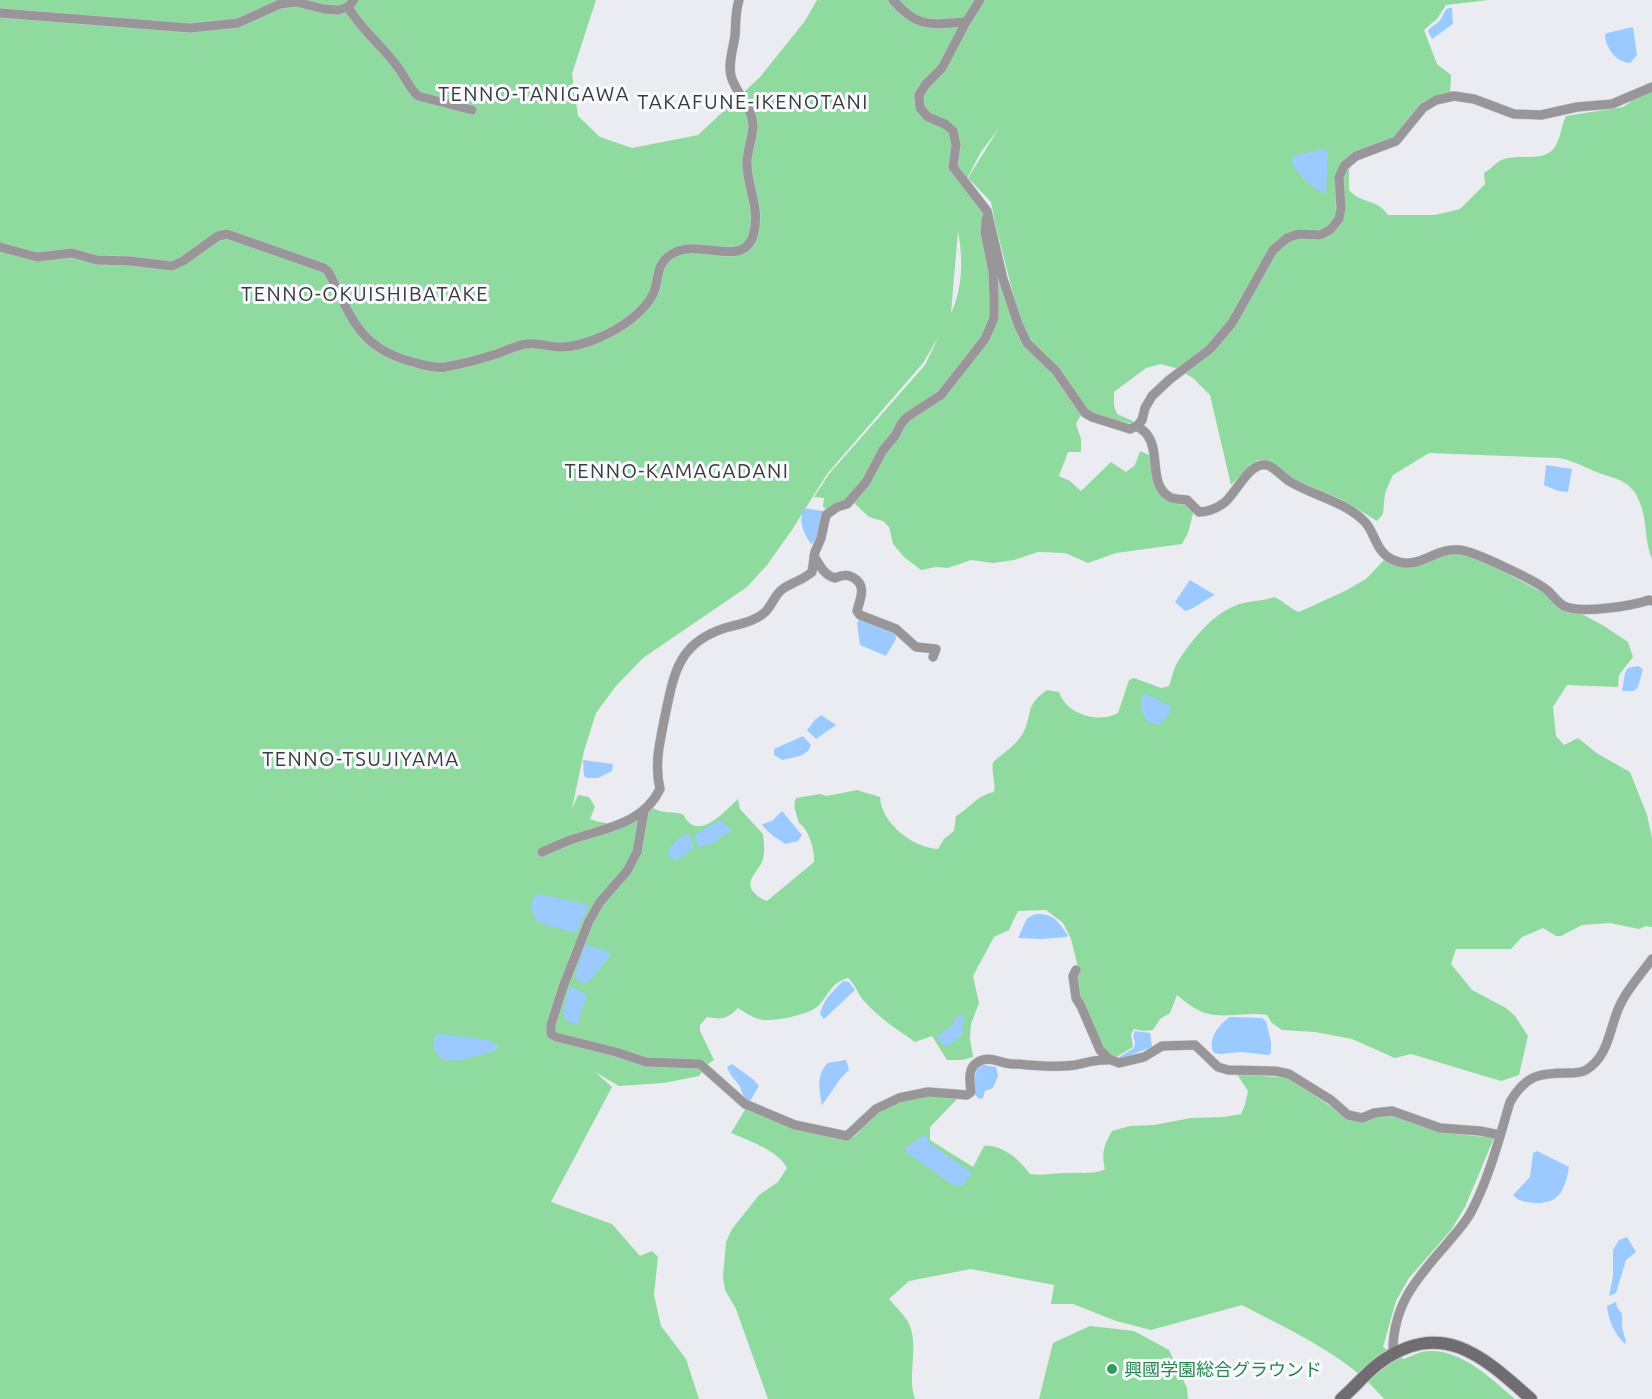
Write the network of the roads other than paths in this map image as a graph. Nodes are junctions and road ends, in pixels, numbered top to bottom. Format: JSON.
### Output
{"nodes":[{"id":1,"x":739,"y":0,"type":"edge"},
{"id":2,"x":893,"y":0,"type":"edge"},
{"id":3,"x":980,"y":0,"type":"edge"},
{"id":4,"x":351,"y":4,"type":"edge"},
{"id":5,"x":0,"y":13,"type":"edge"},
{"id":6,"x":966,"y":22,"type":"junction"},
{"id":7,"x":1652,"y":87,"type":"edge"},
{"id":8,"x":472,"y":110,"type":"dead end"},
{"id":9,"x":987,"y":211,"type":"junction"},
{"id":10,"x":0,"y":247,"type":"edge"},
{"id":11,"x":1137,"y":426,"type":"junction"},
{"id":12,"x":814,"y":556,"type":"junction"},
{"id":13,"x":1652,"y":601,"type":"edge"},
{"id":14,"x":933,"y":657,"type":"dead end"},
{"id":15,"x":644,"y":811,"type":"junction"},
{"id":16,"x":542,"y":852,"type":"dead end"},
{"id":17,"x":1652,"y":959,"type":"edge"},
{"id":18,"x":1076,"y":970,"type":"dead end"},
{"id":19,"x":1109,"y":1059,"type":"junction"},
{"id":20,"x":1500,"y":1135,"type":"junction"},
{"id":21,"x":1393,"y":1354,"type":"junction"},
{"id":22,"x":1341,"y":1399,"type":"edge"},
{"id":23,"x":1531,"y":1399,"type":"edge"}],
"edges":[{"from":1,"to":10,"type":"street"},
{"from":2,"to":6,"type":"street"},
{"from":3,"to":6,"type":"street"},
{"from":4,"to":5,"type":"street"},
{"from":4,"to":8,"type":"street"},
{"from":6,"to":9,"type":"street"},
{"from":7,"to":11,"type":"street"},
{"from":9,"to":11,"type":"street"},
{"from":9,"to":12,"type":"street"},
{"from":11,"to":13,"type":"street"},
{"from":12,"to":14,"type":"street"},
{"from":12,"to":15,"type":"street"},
{"from":15,"to":16,"type":"street"},
{"from":15,"to":19,"type":"street"},
{"from":17,"to":20,"type":"street"},
{"from":18,"to":19,"type":"street"},
{"from":19,"to":20,"type":"street"},
{"from":20,"to":21,"type":"street"},
{"from":21,"to":22,"type":"street"},
{"from":21,"to":23,"type":"street"}]}
